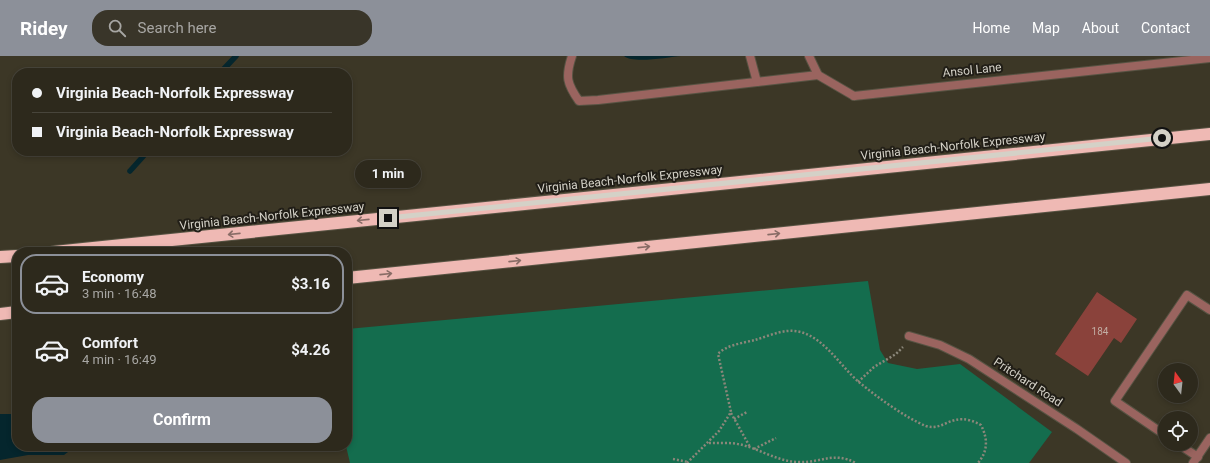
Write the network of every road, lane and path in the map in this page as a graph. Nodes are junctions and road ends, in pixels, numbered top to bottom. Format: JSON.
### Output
{"nodes":[{"id":1,"x":572,"y":56,"type":"edge"},
{"id":2,"x":750,"y":56,"type":"edge"},
{"id":3,"x":809,"y":56,"type":"edge"},
{"id":4,"x":1210,"y":58,"type":"edge"},
{"id":5,"x":818,"y":75,"type":"junction"},
{"id":6,"x":757,"y":82,"type":"junction"},
{"id":7,"x":1210,"y":134,"type":"edge"},
{"id":8,"x":1210,"y":189,"type":"edge"},
{"id":9,"x":103,"y":247,"type":"edge"},
{"id":10,"x":12,"y":256,"type":"edge"},
{"id":11,"x":0,"y":257,"type":"edge"},
{"id":12,"x":352,"y":277,"type":"edge"},
{"id":13,"x":1210,"y":310,"type":"edge"},
{"id":14,"x":12,"y":313,"type":"edge"},
{"id":15,"x":0,"y":314,"type":"edge"},
{"id":16,"x":909,"y":336,"type":"joint"},
{"id":17,"x":858,"y":382,"type":"junction"},
{"id":18,"x":731,"y":412,"type":"junction"},
{"id":19,"x":747,"y":412,"type":"dead end"},
{"id":20,"x":734,"y":419,"type":"junction"},
{"id":21,"x":1158,"y":430,"type":"edge"},
{"id":22,"x":776,"y":438,"type":"dead end"},
{"id":23,"x":1210,"y":438,"type":"edge"},
{"id":24,"x":708,"y":443,"type":"junction"},
{"id":25,"x":752,"y":448,"type":"junction"},
{"id":26,"x":1185,"y":451,"type":"edge"},
{"id":27,"x":674,"y":459,"type":"dead end"},
{"id":28,"x":1195,"y":460,"type":"edge"},
{"id":29,"x":687,"y":462,"type":"edge"},
{"id":30,"x":856,"y":463,"type":"edge"},
{"id":31,"x":978,"y":463,"type":"edge"},
{"id":32,"x":1126,"y":463,"type":"edge"}],
"edges":[{"from":1,"to":6,"type":"street"},
{"from":2,"to":6,"type":"street"},
{"from":3,"to":5,"type":"street"},
{"from":4,"to":5,"type":"street","name":"Ansol Lane"},
{"from":5,"to":6,"type":"street"},
{"from":7,"to":9,"type":"highway","name":"Virginia Beach-Norfolk Expressway","one_way":true},
{"from":12,"to":8,"type":"highway","one_way":true},
{"from":10,"to":11,"type":"highway"},
{"from":13,"to":21,"type":"street"},
{"from":14,"to":15,"type":"highway"},
{"from":16,"to":17,"type":"path"},
{"from":16,"to":32,"type":"street","name":"Pritchard Road"},
{"from":17,"to":18,"type":"path"},
{"from":17,"to":31,"type":"path"},
{"from":18,"to":20,"type":"path"},
{"from":18,"to":24,"type":"path"},
{"from":19,"to":20,"type":"path"},
{"from":20,"to":25,"type":"path"},
{"from":22,"to":25,"type":"path"},
{"from":23,"to":28,"type":"street"},
{"from":24,"to":25,"type":"path"},
{"from":24,"to":29,"type":"path"},
{"from":25,"to":30,"type":"path"},
{"from":26,"to":28,"type":"street"},
{"from":27,"to":29,"type":"path"}]}
